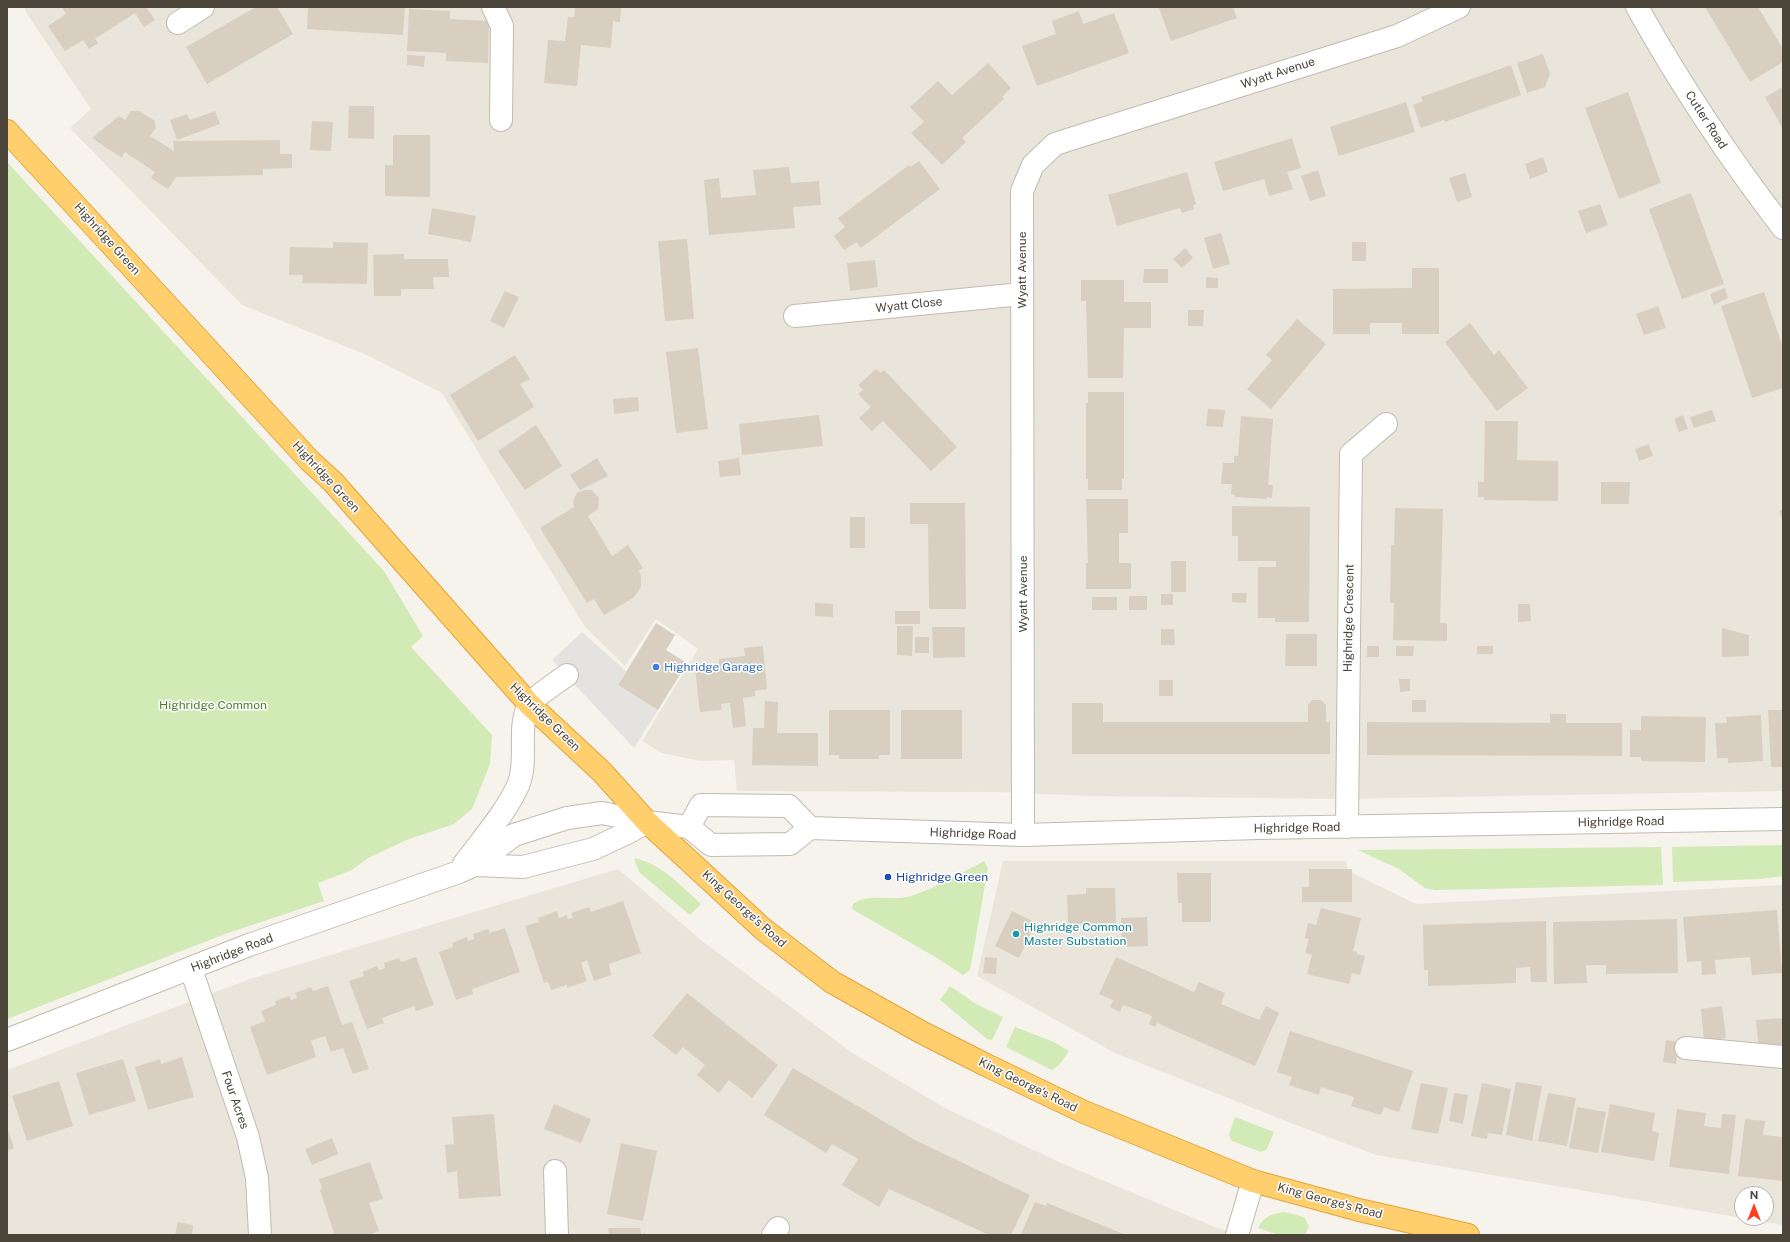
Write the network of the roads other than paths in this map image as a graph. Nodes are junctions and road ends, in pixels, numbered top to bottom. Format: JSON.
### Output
{"nodes":[{"id":1,"x":203,"y":7,"type":"edge"},
{"id":2,"x":493,"y":7,"type":"edge"},
{"id":3,"x":1459,"y":7,"type":"edge"},
{"id":4,"x":1638,"y":7,"type":"edge"},
{"id":5,"x":178,"y":23,"type":"dead end"},
{"id":6,"x":501,"y":120,"type":"dead end"},
{"id":7,"x":7,"y":131,"type":"edge"},
{"id":8,"x":1783,"y":228,"type":"edge"},
{"id":9,"x":1022,"y":294,"type":"junction"},
{"id":10,"x":795,"y":316,"type":"dead end"},
{"id":11,"x":1386,"y":424,"type":"dead end"},
{"id":12,"x":567,"y":674,"type":"dead end"},
{"id":13,"x":529,"y":704,"type":"junction"},
{"id":14,"x":1783,"y":819,"type":"edge"},
{"id":15,"x":647,"y":822,"type":"junction"},
{"id":16,"x":689,"y":827,"type":"junction"},
{"id":17,"x":1347,"y":827,"type":"junction"},
{"id":18,"x":810,"y":828,"type":"junction"},
{"id":19,"x":1023,"y":835,"type":"junction"},
{"id":20,"x":467,"y":868,"type":"junction"},
{"id":21,"x":191,"y":969,"type":"junction"},
{"id":22,"x":7,"y":1040,"type":"edge"},
{"id":23,"x":1686,"y":1048,"type":"dead end"},
{"id":24,"x":1783,"y":1056,"type":"edge"},
{"id":25,"x":555,"y":1171,"type":"dead end"},
{"id":26,"x":1253,"y":1181,"type":"junction"},
{"id":27,"x":1446,"y":1233,"type":"edge"},
{"id":28,"x":260,"y":1235,"type":"edge"},
{"id":29,"x":557,"y":1235,"type":"edge"},
{"id":30,"x":1237,"y":1235,"type":"edge"},
{"id":31,"x":1468,"y":1235,"type":"edge"}],
"edges":[{"from":1,"to":5,"type":"street"},
{"from":2,"to":6,"type":"street"},
{"from":3,"to":9,"type":"street","name":"Wyatt Avenue"},
{"from":4,"to":8,"type":"street","name":"Cutler Road"},
{"from":7,"to":13,"type":"highway","name":"Highridge Green"},
{"from":9,"to":10,"type":"street","name":"Wyatt Close"},
{"from":9,"to":19,"type":"street","name":"Wyatt Avenue"},
{"from":11,"to":17,"type":"street","name":"Highridge Crescent"},
{"from":12,"to":13,"type":"street"},
{"from":13,"to":15,"type":"highway","name":"Highridge Green"},
{"from":13,"to":20,"type":"street"},
{"from":14,"to":17,"type":"street","name":"Highridge Road"},
{"from":15,"to":16,"type":"street","name":"Highridge Road"},
{"from":15,"to":20,"type":"street","name":"Highridge Road"},
{"from":15,"to":20,"type":"street","name":"Highridge Road"},
{"from":15,"to":26,"type":"highway","name":"King George's Road"},
{"from":16,"to":18,"type":"street"},
{"from":16,"to":18,"type":"street"},
{"from":17,"to":19,"type":"street","name":"Highridge Road"},
{"from":18,"to":19,"type":"street","name":"Highridge Road"},
{"from":20,"to":21,"type":"street","name":"Highridge Road"},
{"from":21,"to":22,"type":"street","name":"Highridge Road"},
{"from":21,"to":28,"type":"street","name":"Four Acres"},
{"from":23,"to":24,"type":"street"},
{"from":25,"to":29,"type":"street"},
{"from":26,"to":27,"type":"highway","name":"King George's Road"},
{"from":26,"to":30,"type":"street"},
{"from":27,"to":31,"type":"highway","name":"King George's Road"}]}
